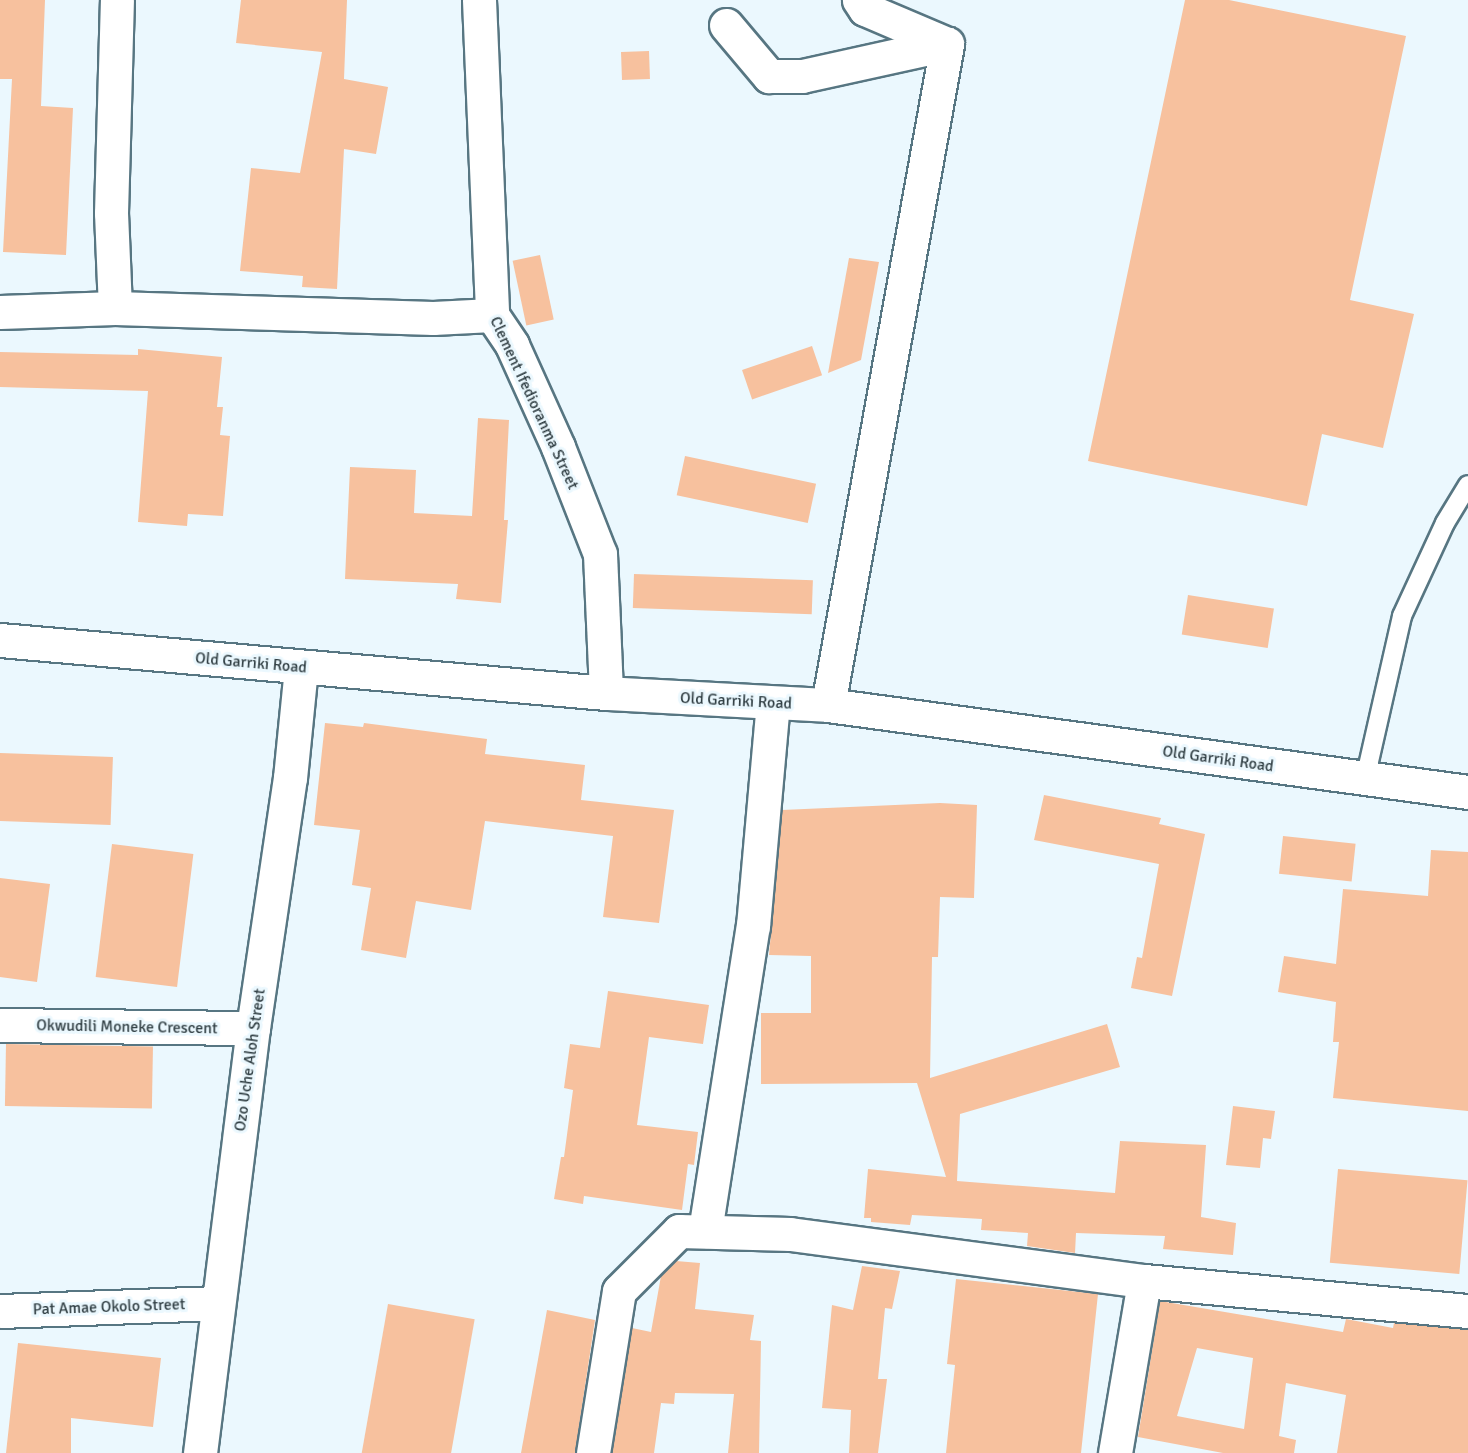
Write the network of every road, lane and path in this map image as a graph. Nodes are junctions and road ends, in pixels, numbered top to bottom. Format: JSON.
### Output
{"nodes":[{"id":1,"x":117,"y":0,"type":"edge"},
{"id":2,"x":479,"y":0,"type":"edge"},
{"id":3,"x":859,"y":0,"type":"edge"},
{"id":4,"x":726,"y":25,"type":"dead end"},
{"id":5,"x":947,"y":44,"type":"junction"},
{"id":6,"x":115,"y":309,"type":"junction"},
{"id":7,"x":0,"y":312,"type":"edge"},
{"id":8,"x":492,"y":315,"type":"junction"},
{"id":9,"x":1468,"y":485,"type":"edge"},
{"id":10,"x":0,"y":640,"type":"edge"},
{"id":11,"x":300,"y":667,"type":"junction"},
{"id":12,"x":606,"y":693,"type":"junction"},
{"id":13,"x":773,"y":704,"type":"junction"},
{"id":14,"x":828,"y":705,"type":"junction"},
{"id":15,"x":1365,"y":778,"type":"junction"},
{"id":16,"x":1468,"y":792,"type":"edge"},
{"id":17,"x":0,"y":1025,"type":"edge"},
{"id":18,"x":253,"y":1028,"type":"junction"},
{"id":19,"x":705,"y":1231,"type":"junction"},
{"id":20,"x":1144,"y":1281,"type":"junction"},
{"id":21,"x":218,"y":1303,"type":"junction"},
{"id":22,"x":0,"y":1311,"type":"edge"},
{"id":23,"x":1468,"y":1311,"type":"edge"},
{"id":24,"x":200,"y":1453,"type":"edge"},
{"id":25,"x":594,"y":1453,"type":"edge"},
{"id":26,"x":1115,"y":1453,"type":"edge"}],
"edges":[{"from":1,"to":6,"type":"street"},
{"from":2,"to":8,"type":"street","name":"Clement Ifedioranma Street"},
{"from":3,"to":5,"type":"street"},
{"from":4,"to":5,"type":"street"},
{"from":5,"to":14,"type":"street"},
{"from":6,"to":7,"type":"street"},
{"from":6,"to":8,"type":"street"},
{"from":8,"to":12,"type":"street","name":"Clement Ifedioranma Street"},
{"from":9,"to":15,"type":"lane"},
{"from":10,"to":11,"type":"street","name":"Old Garriki Road"},
{"from":11,"to":12,"type":"street","name":"Old Garriki Road"},
{"from":11,"to":18,"type":"street","name":"Ozo Uche Aloh Street"},
{"from":12,"to":13,"type":"street","name":"Old Garriki Road"},
{"from":13,"to":14,"type":"street","name":"Old Garriki Road"},
{"from":13,"to":19,"type":"street"},
{"from":14,"to":15,"type":"street","name":"Old Garriki Road"},
{"from":15,"to":16,"type":"street","name":"Old Garriki Road"},
{"from":17,"to":18,"type":"street","name":"Okwudili Moneke Crescent"},
{"from":18,"to":21,"type":"street","name":"Ozo Uche Aloh Street"},
{"from":19,"to":20,"type":"street"},
{"from":19,"to":25,"type":"street"},
{"from":20,"to":23,"type":"street"},
{"from":20,"to":26,"type":"street"},
{"from":21,"to":22,"type":"street","name":"Pat Amae Okolo Street"},
{"from":21,"to":24,"type":"street","name":"Ozo Uche Aloh Street"}]}
